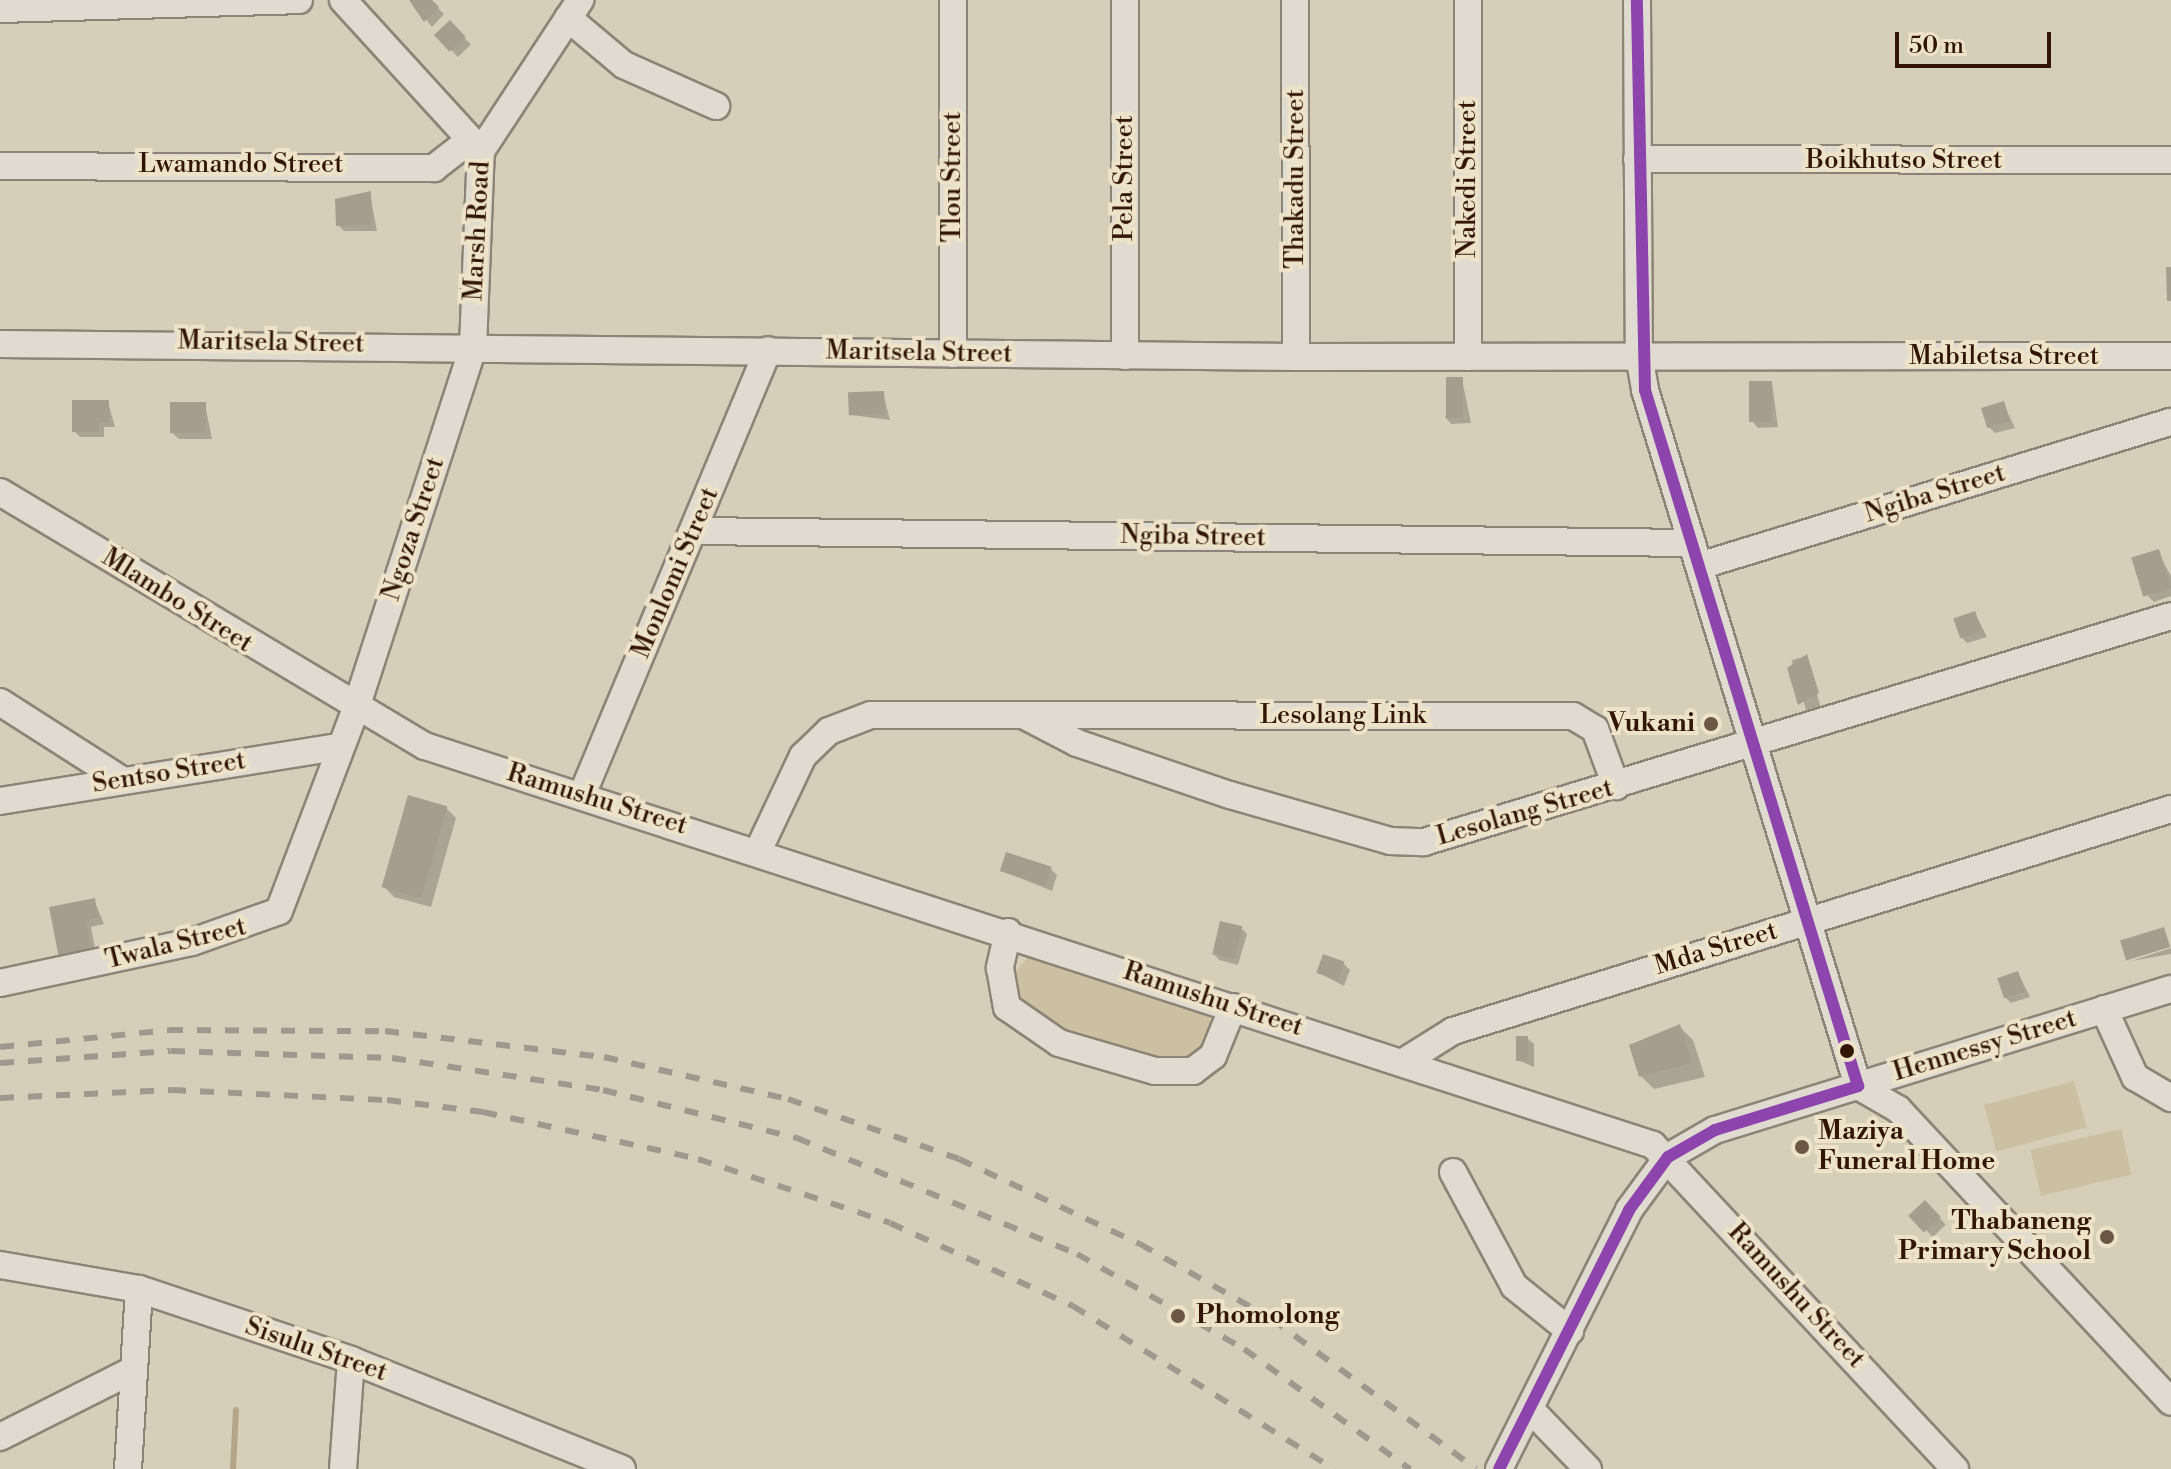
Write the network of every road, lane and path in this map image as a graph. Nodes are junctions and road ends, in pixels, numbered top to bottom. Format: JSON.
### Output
{"nodes":[{"id":1,"x":299,"y":0,"type":"edge"},
{"id":2,"x":343,"y":0,"type":"edge"},
{"id":3,"x":953,"y":0,"type":"edge"},
{"id":4,"x":1125,"y":0,"type":"edge"},
{"id":5,"x":1295,"y":0,"type":"edge"},
{"id":6,"x":1468,"y":0,"type":"edge"},
{"id":7,"x":1637,"y":0,"type":"edge"},
{"id":8,"x":0,"y":9,"type":"edge"},
{"id":9,"x":574,"y":9,"type":"edge"},
{"id":10,"x":716,"y":106,"type":"dead end"},
{"id":11,"x":476,"y":146,"type":"junction"},
{"id":12,"x":1637,"y":159,"type":"junction"},
{"id":13,"x":2171,"y":160,"type":"edge"},
{"id":14,"x":0,"y":166,"type":"edge"},
{"id":15,"x":0,"y":344,"type":"edge"},
{"id":16,"x":473,"y":347,"type":"junction"},
{"id":17,"x":768,"y":350,"type":"junction"},
{"id":18,"x":953,"y":354,"type":"junction"},
{"id":19,"x":1639,"y":355,"type":"junction"},
{"id":20,"x":1125,"y":356,"type":"junction"},
{"id":21,"x":2171,"y":356,"type":"edge"},
{"id":22,"x":1296,"y":357,"type":"junction"},
{"id":23,"x":1468,"y":357,"type":"junction"},
{"id":24,"x":1837,"y":357,"type":"joint"},
{"id":25,"x":2171,"y":422,"type":"edge"},
{"id":26,"x":0,"y":492,"type":"edge"},
{"id":27,"x":694,"y":531,"type":"junction"},
{"id":28,"x":1695,"y":554,"type":"junction"},
{"id":29,"x":2171,"y":616,"type":"edge"},
{"id":30,"x":0,"y":702,"type":"edge"},
{"id":31,"x":355,"y":711,"type":"junction"},
{"id":32,"x":1025,"y":716,"type":"junction"},
{"id":33,"x":1753,"y":744,"type":"junction"},
{"id":34,"x":339,"y":747,"type":"junction"},
{"id":35,"x":122,"y":780,"type":"junction"},
{"id":36,"x":1616,"y":786,"type":"junction"},
{"id":37,"x":582,"y":795,"type":"junction"},
{"id":38,"x":0,"y":801,"type":"edge"},
{"id":39,"x":2171,"y":809,"type":"edge"},
{"id":40,"x":758,"y":851,"type":"junction"},
{"id":41,"x":1807,"y":921,"type":"junction"},
{"id":42,"x":1008,"y":932,"type":"junction"},
{"id":43,"x":0,"y":983,"type":"edge"},
{"id":44,"x":2171,"y":989,"type":"edge"},
{"id":45,"x":1233,"y":1007,"type":"junction"},
{"id":46,"x":2104,"y":1009,"type":"junction"},
{"id":47,"x":1405,"y":1061,"type":"junction"},
{"id":48,"x":1858,"y":1086,"type":"junction"},
{"id":49,"x":2171,"y":1098,"type":"edge"},
{"id":50,"x":1668,"y":1157,"type":"junction"},
{"id":51,"x":1453,"y":1172,"type":"dead end"},
{"id":52,"x":0,"y":1265,"type":"edge"},
{"id":53,"x":139,"y":1289,"type":"junction"},
{"id":54,"x":1570,"y":1331,"type":"junction"},
{"id":55,"x":351,"y":1360,"type":"junction"},
{"id":56,"x":133,"y":1370,"type":"junction"},
{"id":57,"x":2170,"y":1400,"type":"edge"},
{"id":58,"x":1531,"y":1410,"type":"junction"},
{"id":59,"x":0,"y":1437,"type":"edge"},
{"id":60,"x":1502,"y":1463,"type":"edge"},
{"id":61,"x":128,"y":1469,"type":"edge"},
{"id":62,"x":343,"y":1469,"type":"edge"},
{"id":63,"x":622,"y":1469,"type":"edge"},
{"id":64,"x":1588,"y":1469,"type":"edge"},
{"id":65,"x":1955,"y":1469,"type":"edge"}],
"edges":[{"from":1,"to":8,"type":"street"},
{"from":2,"to":11,"type":"street"},
{"from":3,"to":18,"type":"street","name":"Tlou Street"},
{"from":4,"to":20,"type":"street","name":"Pela Street"},
{"from":5,"to":22,"type":"street","name":"Thakadu Street"},
{"from":6,"to":23,"type":"street","name":"Nakedi Street"},
{"from":7,"to":12,"type":"street"},
{"from":9,"to":10,"type":"street"},
{"from":9,"to":11,"type":"street","name":"Marsh Road"},
{"from":11,"to":14,"type":"street","name":"Lwamando Street"},
{"from":11,"to":16,"type":"street","name":"Marsh Road"},
{"from":12,"to":13,"type":"street","name":"Boikhutso Street"},
{"from":12,"to":19,"type":"street"},
{"from":15,"to":16,"type":"street","name":"Maritsela Street"},
{"from":16,"to":17,"type":"street","name":"Maritsela Street"},
{"from":16,"to":31,"type":"street","name":"Ngoza Street"},
{"from":17,"to":18,"type":"street","name":"Maritsela Street"},
{"from":17,"to":27,"type":"street","name":"Monlomi Street"},
{"from":18,"to":20,"type":"street","name":"Maritsela Street"},
{"from":19,"to":23,"type":"street","name":"Maritsela Street"},
{"from":19,"to":24,"type":"street","name":"Maritsela Street"},
{"from":19,"to":28,"type":"street"},
{"from":20,"to":22,"type":"street","name":"Maritsela Street"},
{"from":21,"to":24,"type":"street","name":"Mabiletsa Street"},
{"from":22,"to":23,"type":"street","name":"Maritsela Street"},
{"from":25,"to":28,"type":"street","name":"Ngiba Street"},
{"from":26,"to":31,"type":"street","name":"Mlambo Street"},
{"from":27,"to":28,"type":"street","name":"Ngiba Street"},
{"from":27,"to":37,"type":"street","name":"Monlomi Street"},
{"from":28,"to":33,"type":"street"},
{"from":29,"to":33,"type":"street","name":"Lesolang Street"},
{"from":30,"to":35,"type":"street"},
{"from":31,"to":34,"type":"street","name":"Twala Street"},
{"from":31,"to":37,"type":"street","name":"Ramushu Street"},
{"from":32,"to":36,"type":"street","name":"Lesolang Street"},
{"from":32,"to":36,"type":"street","name":"Lesolang Link"},
{"from":32,"to":40,"type":"street","name":"Lesolang Street"},
{"from":33,"to":36,"type":"street","name":"Lesolang Street"},
{"from":33,"to":41,"type":"street"},
{"from":34,"to":35,"type":"street","name":"Sentso Street"},
{"from":34,"to":43,"type":"street","name":"Twala Street"},
{"from":35,"to":38,"type":"street","name":"Sentso Street"},
{"from":37,"to":40,"type":"street","name":"Ramushu Street"},
{"from":39,"to":41,"type":"street","name":"Mda Street"},
{"from":40,"to":42,"type":"street","name":"Ramushu Street"},
{"from":41,"to":47,"type":"street","name":"Mda Street"},
{"from":41,"to":48,"type":"street"},
{"from":42,"to":45,"type":"street","name":"Ramushu Street"},
{"from":42,"to":45,"type":"street"},
{"from":44,"to":46,"type":"street","name":"Hennessy Street"},
{"from":45,"to":47,"type":"street","name":"Ramushu Street"},
{"from":46,"to":48,"type":"street","name":"Hennessy Street"},
{"from":46,"to":49,"type":"street"},
{"from":47,"to":50,"type":"street","name":"Ramushu Street"},
{"from":48,"to":50,"type":"street","name":"Hennessy Street"},
{"from":48,"to":57,"type":"street"},
{"from":50,"to":54,"type":"street","name":"Hennessy Street"},
{"from":50,"to":65,"type":"street","name":"Ramushu Street"},
{"from":51,"to":54,"type":"street"},
{"from":52,"to":53,"type":"street","name":"Sisulu Street"},
{"from":53,"to":55,"type":"street","name":"Sisulu Street"},
{"from":53,"to":56,"type":"street"},
{"from":54,"to":58,"type":"street","name":"Hennessy Street"},
{"from":55,"to":62,"type":"street"},
{"from":55,"to":63,"type":"street","name":"Sisulu Street"},
{"from":56,"to":59,"type":"street"},
{"from":56,"to":61,"type":"street"},
{"from":58,"to":60,"type":"street","name":"Hennessy Street"},
{"from":58,"to":64,"type":"street"}]}
